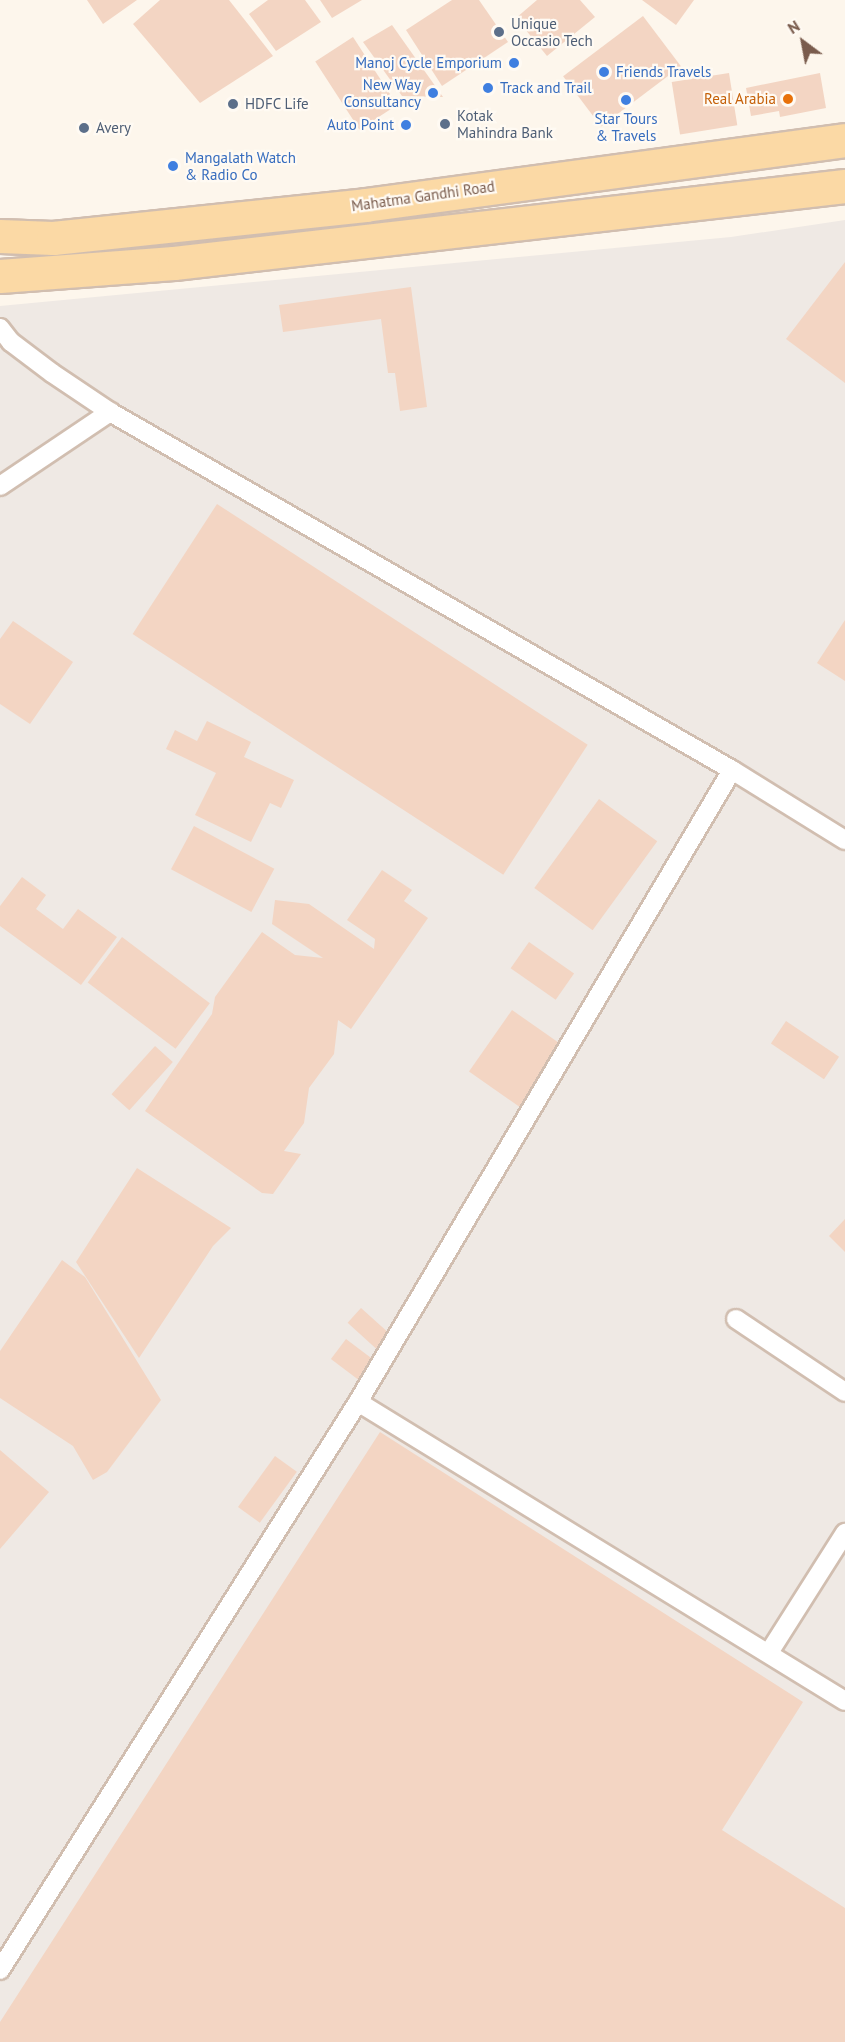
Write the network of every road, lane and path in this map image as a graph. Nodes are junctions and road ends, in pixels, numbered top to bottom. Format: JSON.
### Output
{"nodes":[{"id":1,"x":845,"y":140,"type":"edge"},
{"id":2,"x":845,"y":186,"type":"edge"},
{"id":3,"x":0,"y":237,"type":"edge"},
{"id":4,"x":0,"y":276,"type":"edge"},
{"id":5,"x":0,"y":328,"type":"edge"},
{"id":6,"x":110,"y":412,"type":"junction"},
{"id":7,"x":0,"y":486,"type":"edge"},
{"id":8,"x":732,"y":770,"type":"junction"},
{"id":9,"x":845,"y":840,"type":"edge"},
{"id":10,"x":736,"y":1318,"type":"dead end"},
{"id":11,"x":845,"y":1392,"type":"edge"},
{"id":12,"x":358,"y":1402,"type":"junction"},
{"id":13,"x":845,"y":1533,"type":"edge"},
{"id":14,"x":770,"y":1652,"type":"junction"},
{"id":15,"x":845,"y":1701,"type":"edge"},
{"id":16,"x":0,"y":1970,"type":"edge"}],
"edges":[{"from":1,"to":3,"type":"main road","name":"Mahatma Gandhi Road"},
{"from":2,"to":4,"type":"main road"},
{"from":5,"to":6,"type":"lane"},
{"from":6,"to":7,"type":"lane"},
{"from":6,"to":8,"type":"lane"},
{"from":8,"to":9,"type":"lane"},
{"from":8,"to":12,"type":"lane"},
{"from":10,"to":11,"type":"lane"},
{"from":12,"to":14,"type":"lane"},
{"from":12,"to":16,"type":"lane"},
{"from":13,"to":14,"type":"lane"},
{"from":14,"to":15,"type":"lane"}]}
